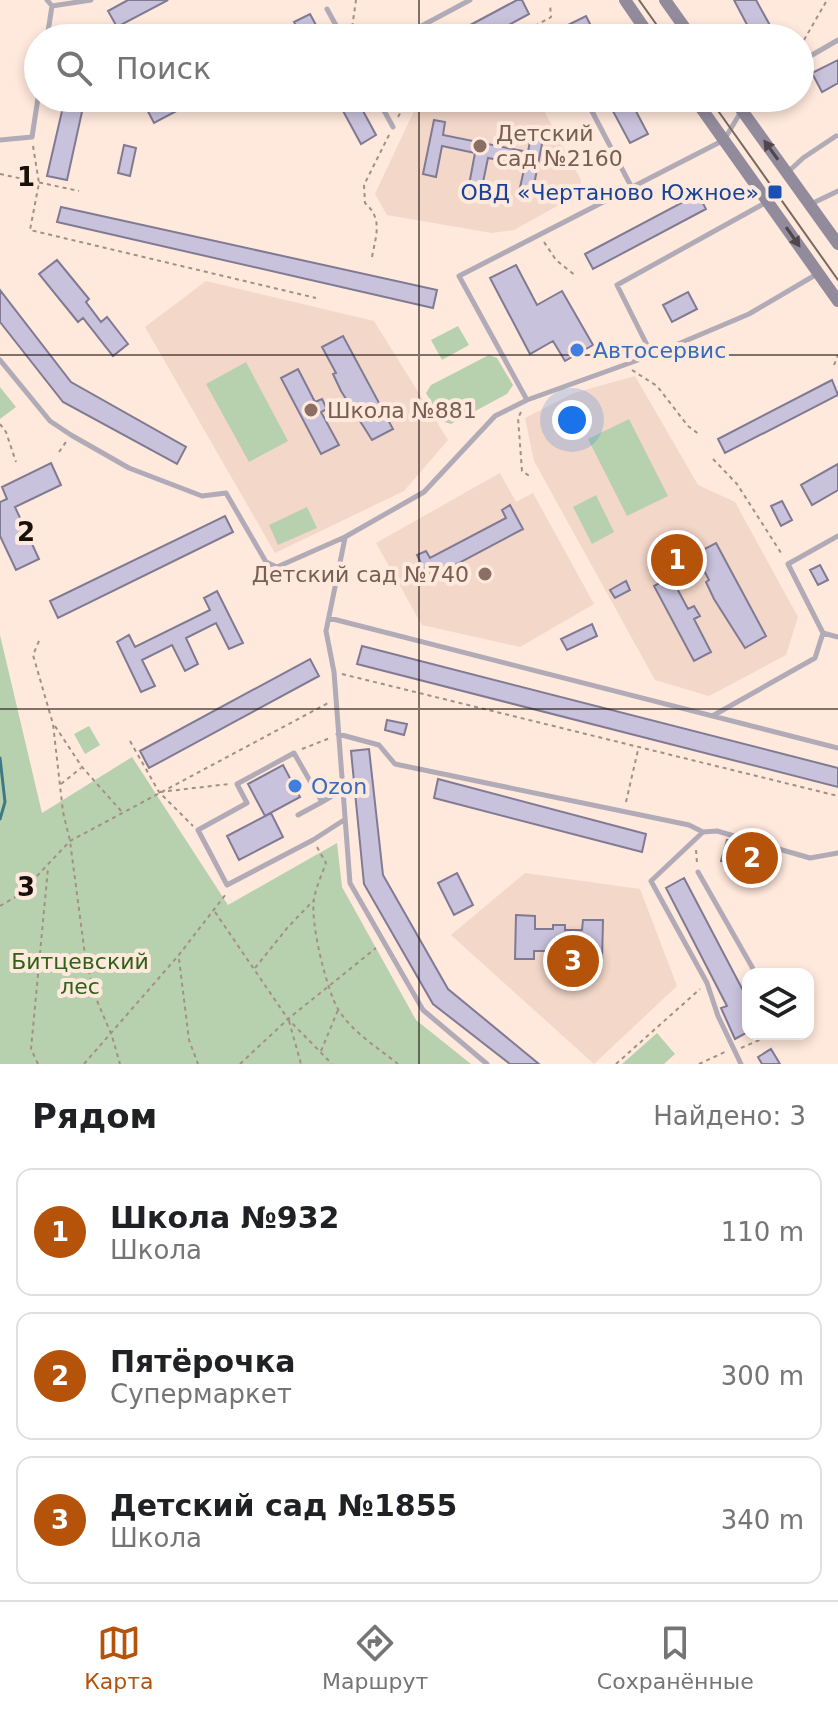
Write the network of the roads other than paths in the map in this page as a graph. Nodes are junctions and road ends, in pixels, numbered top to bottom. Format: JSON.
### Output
{"nodes":[{"id":1,"x":47,"y":0,"type":"edge"},
{"id":2,"x":91,"y":0,"type":"edge"},
{"id":3,"x":470,"y":0,"type":"edge"},
{"id":4,"x":625,"y":0,"type":"edge"},
{"id":5,"x":665,"y":0,"type":"edge"},
{"id":6,"x":52,"y":6,"type":"junction"},
{"id":7,"x":327,"y":9,"type":"dead end"},
{"id":8,"x":49,"y":24,"type":"edge"},
{"id":9,"x":335,"y":24,"type":"edge"},
{"id":10,"x":425,"y":24,"type":"edge"},
{"id":11,"x":641,"y":24,"type":"edge"},
{"id":12,"x":682,"y":24,"type":"edge"},
{"id":13,"x":838,"y":40,"type":"edge"},
{"id":14,"x":814,"y":54,"type":"edge"},
{"id":15,"x":36,"y":112,"type":"edge"},
{"id":16,"x":385,"y":112,"type":"edge"},
{"id":17,"x":592,"y":112,"type":"edge"},
{"id":18,"x":704,"y":112,"type":"edge"},
{"id":19,"x":741,"y":112,"type":"edge"},
{"id":20,"x":743,"y":112,"type":"edge"},
{"id":21,"x":393,"y":127,"type":"road end"},
{"id":22,"x":836,"y":136,"type":"dead end"},
{"id":23,"x":0,"y":140,"type":"edge"},
{"id":24,"x":724,"y":140,"type":"junction"},
{"id":25,"x":787,"y":172,"type":"junction"},
{"id":26,"x":632,"y":188,"type":"junction"},
{"id":27,"x":838,"y":191,"type":"edge"},
{"id":28,"x":768,"y":202,"type":"junction"},
{"id":29,"x":810,"y":205,"type":"junction"},
{"id":30,"x":838,"y":244,"type":"edge"},
{"id":31,"x":818,"y":273,"type":"junction"},
{"id":32,"x":838,"y":301,"type":"edge"},
{"id":33,"x":652,"y":355,"type":"junction"},
{"id":34,"x":0,"y":360,"type":"edge"},
{"id":35,"x":527,"y":400,"type":"junction"},
{"id":36,"x":838,"y":536,"type":"edge"},
{"id":37,"x":345,"y":537,"type":"junction"},
{"id":38,"x":329,"y":618,"type":"junction"},
{"id":39,"x":823,"y":633,"type":"junction"},
{"id":40,"x":838,"y":637,"type":"edge"},
{"id":41,"x":713,"y":716,"type":"junction"},
{"id":42,"x":338,"y":734,"type":"junction"},
{"id":43,"x":838,"y":748,"type":"edge"},
{"id":44,"x":342,"y":790,"type":"junction"},
{"id":45,"x":322,"y":802,"type":"junction"},
{"id":46,"x":298,"y":815,"type":"dead end"},
{"id":47,"x":344,"y":820,"type":"junction"},
{"id":48,"x":703,"y":832,"type":"junction"},
{"id":49,"x":838,"y":853,"type":"edge"},
{"id":50,"x":698,"y":872,"type":"road end"},
{"id":51,"x":753,"y":968,"type":"edge"},
{"id":52,"x":487,"y":1064,"type":"edge"},
{"id":53,"x":741,"y":1064,"type":"edge"}],
"edges":[{"from":1,"to":6,"type":"lane"},
{"from":2,"to":6,"type":"lane"},
{"from":3,"to":10,"type":"lane"},
{"from":4,"to":11,"type":"main road"},
{"from":5,"to":12,"type":"main road"},
{"from":6,"to":8,"type":"lane"},
{"from":7,"to":9,"type":"lane"},
{"from":13,"to":14,"type":"lane"},
{"from":15,"to":23,"type":"lane"},
{"from":16,"to":21,"type":"lane"},
{"from":17,"to":26,"type":"lane"},
{"from":18,"to":24,"type":"main road"},
{"from":19,"to":24,"type":"lane"},
{"from":25,"to":20,"type":"main road","one_way":true},
{"from":22,"to":25,"type":"lane"},
{"from":24,"to":26,"type":"lane"},
{"from":24,"to":28,"type":"main road"},
{"from":25,"to":29,"type":"main road"},
{"from":26,"to":35,"type":"lane"},
{"from":27,"to":29,"type":"lane"},
{"from":28,"to":31,"type":"main road","one_way":true},
{"from":28,"to":33,"type":"lane"},
{"from":29,"to":30,"type":"main road"},
{"from":31,"to":32,"type":"main road"},
{"from":31,"to":33,"type":"lane"},
{"from":33,"to":35,"type":"lane"},
{"from":34,"to":37,"type":"lane"},
{"from":35,"to":37,"type":"lane"},
{"from":36,"to":39,"type":"lane"},
{"from":37,"to":38,"type":"lane"},
{"from":38,"to":41,"type":"lane"},
{"from":38,"to":42,"type":"lane"},
{"from":39,"to":40,"type":"lane"},
{"from":39,"to":41,"type":"lane"},
{"from":41,"to":43,"type":"lane"},
{"from":42,"to":44,"type":"lane"},
{"from":42,"to":48,"type":"lane"},
{"from":44,"to":45,"type":"lane"},
{"from":44,"to":47,"type":"lane"},
{"from":45,"to":46,"type":"lane"},
{"from":45,"to":47,"type":"lane"},
{"from":47,"to":52,"type":"lane"},
{"from":48,"to":49,"type":"lane"},
{"from":48,"to":53,"type":"lane"},
{"from":50,"to":51,"type":"lane"}]}
